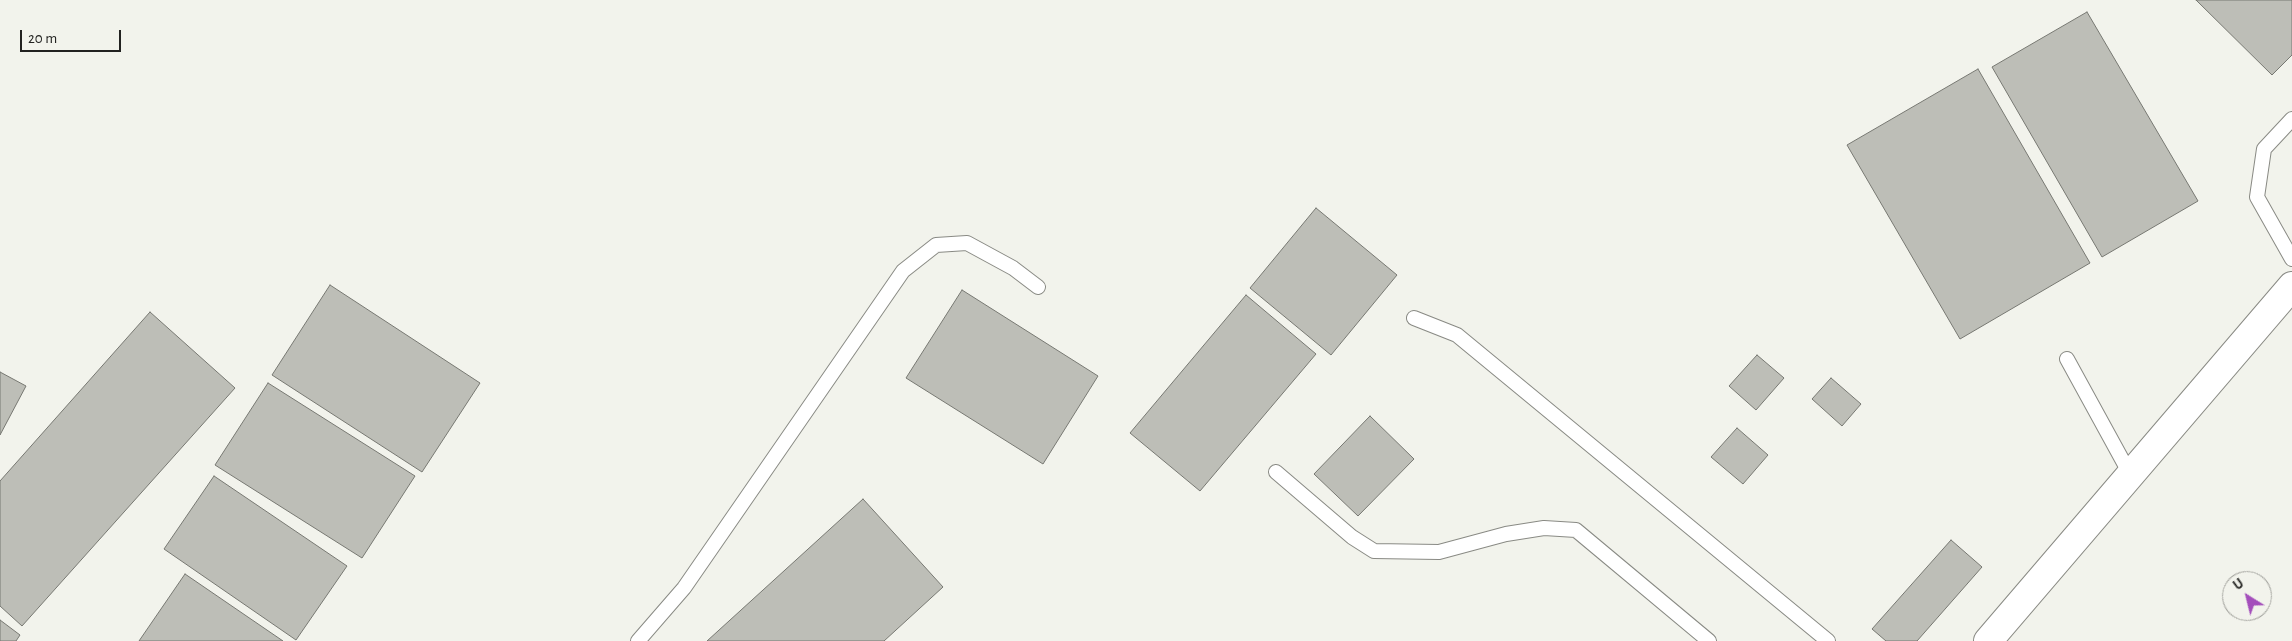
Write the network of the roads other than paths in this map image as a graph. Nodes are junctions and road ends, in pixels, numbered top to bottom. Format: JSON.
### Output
{"nodes":[{"id":1,"x":2292,"y":119,"type":"edge"},
{"id":2,"x":2292,"y":259,"type":"edge"},
{"id":3,"x":2292,"y":286,"type":"edge"},
{"id":4,"x":1038,"y":287,"type":"dead end"},
{"id":5,"x":1414,"y":318,"type":"dead end"},
{"id":6,"x":2066,"y":359,"type":"dead end"},
{"id":7,"x":1276,"y":472,"type":"dead end"},
{"id":8,"x":2130,"y":474,"type":"junction"},
{"id":9,"x":638,"y":641,"type":"edge"},
{"id":10,"x":1710,"y":641,"type":"edge"},
{"id":11,"x":1828,"y":641,"type":"edge"},
{"id":12,"x":1988,"y":641,"type":"edge"}],
"edges":[{"from":1,"to":2,"type":"lane"},
{"from":3,"to":8,"type":"street"},
{"from":4,"to":9,"type":"lane"},
{"from":5,"to":11,"type":"lane"},
{"from":6,"to":8,"type":"lane"},
{"from":7,"to":10,"type":"lane"},
{"from":8,"to":12,"type":"street"}]}
